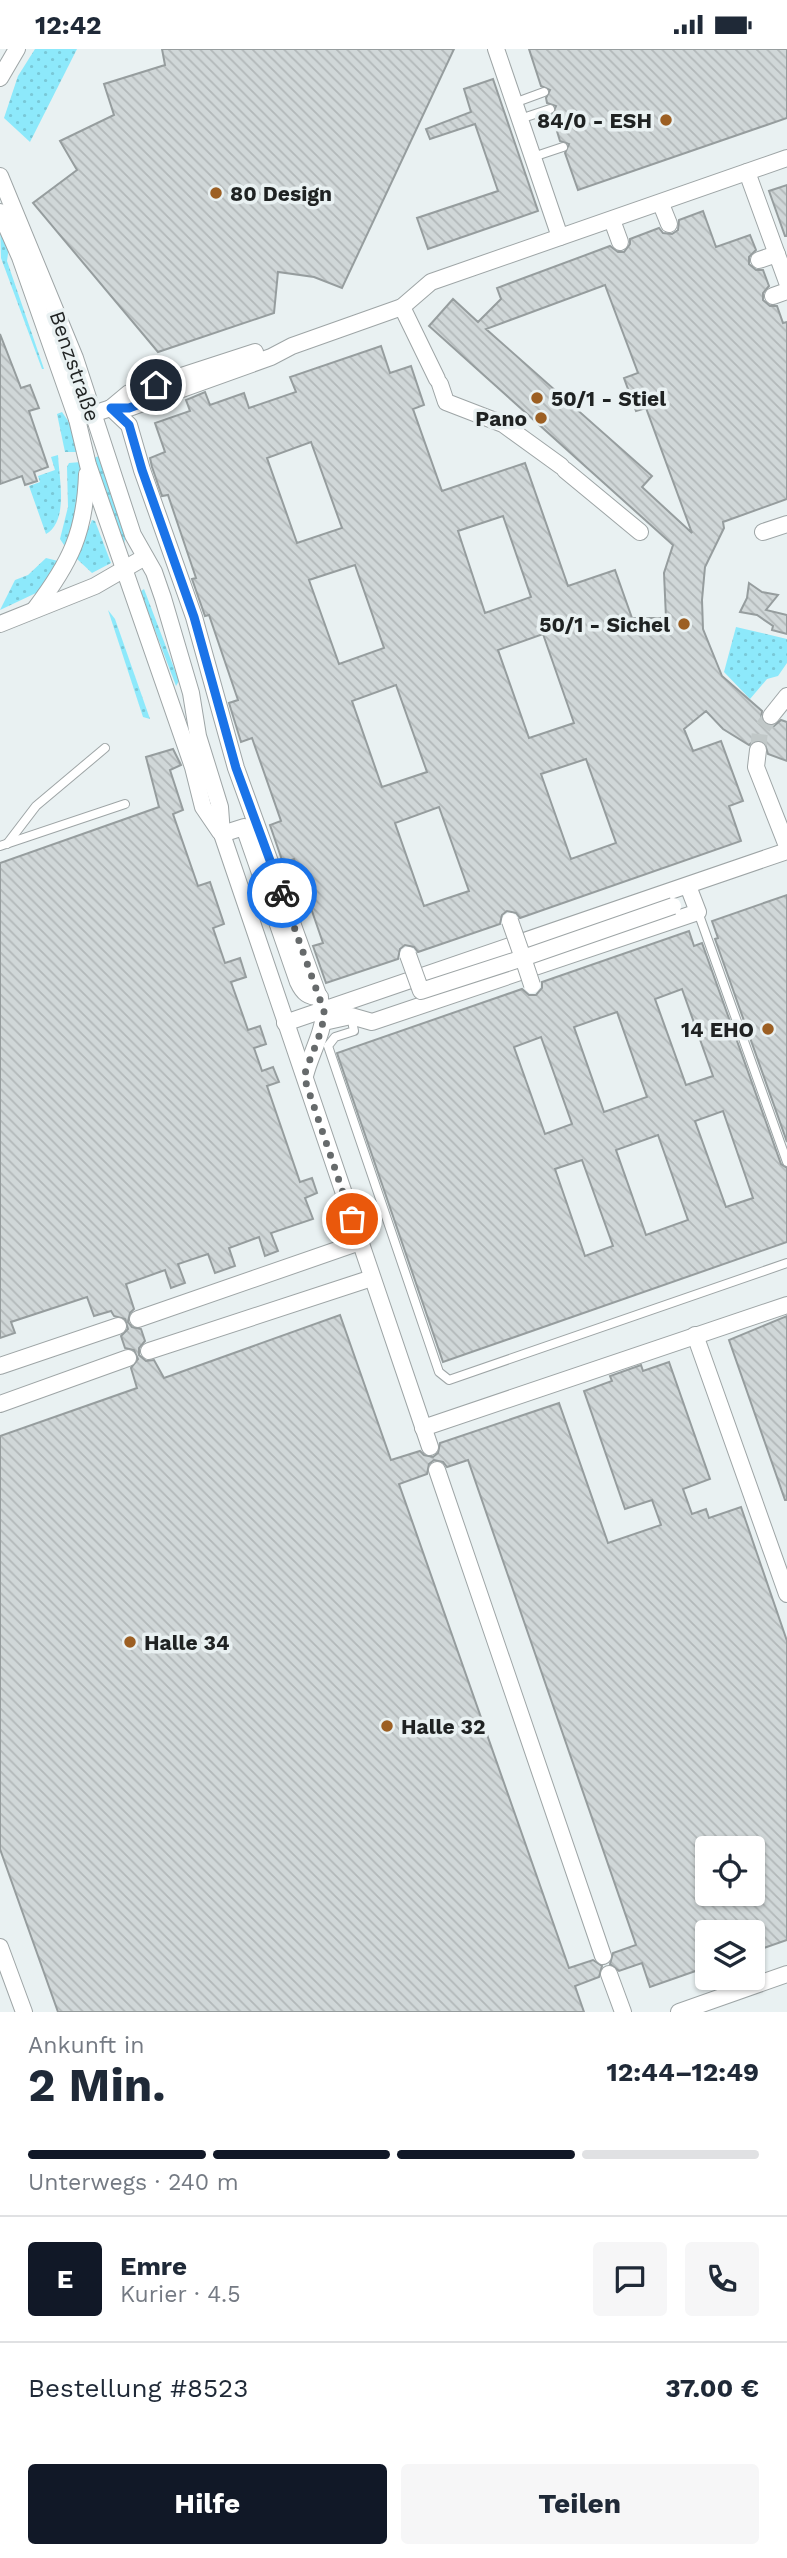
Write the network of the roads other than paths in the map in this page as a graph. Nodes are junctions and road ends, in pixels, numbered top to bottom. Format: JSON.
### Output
{"nodes":[{"id":1,"x":17,"y":49,"type":"edge"},
{"id":2,"x":496,"y":49,"type":"edge"},
{"id":3,"x":0,"y":78,"type":"edge"},
{"id":4,"x":544,"y":92,"type":"dead end"},
{"id":5,"x":514,"y":103,"type":"junction"},
{"id":6,"x":550,"y":109,"type":"dead end"},
{"id":7,"x":520,"y":119,"type":"junction"},
{"id":8,"x":563,"y":147,"type":"dead end"},
{"id":9,"x":533,"y":157,"type":"junction"},
{"id":10,"x":787,"y":158,"type":"edge"},
{"id":11,"x":747,"y":172,"type":"junction"},
{"id":12,"x":0,"y":176,"type":"edge"},
{"id":13,"x":661,"y":204,"type":"junction"},
{"id":14,"x":0,"y":212,"type":"edge"},
{"id":15,"x":612,"y":220,"type":"junction"},
{"id":16,"x":668,"y":224,"type":"dead end"},
{"id":17,"x":560,"y":237,"type":"junction"},
{"id":18,"x":620,"y":242,"type":"dead end"},
{"id":19,"x":777,"y":254,"type":"junction"},
{"id":20,"x":759,"y":260,"type":"dead end"},
{"id":21,"x":787,"y":282,"type":"edge"},
{"id":22,"x":402,"y":307,"type":"junction"},
{"id":23,"x":111,"y":408,"type":"junction"},
{"id":24,"x":85,"y":417,"type":"junction"},
{"id":25,"x":88,"y":465,"type":"junction"},
{"id":26,"x":787,"y":524,"type":"edge"},
{"id":27,"x":640,"y":532,"type":"dead end"},
{"id":28,"x":763,"y":532,"type":"dead end"},
{"id":29,"x":145,"y":557,"type":"junction"},
{"id":30,"x":123,"y":570,"type":"junction"},
{"id":31,"x":33,"y":611,"type":"junction"},
{"id":32,"x":0,"y":624,"type":"edge"},
{"id":33,"x":787,"y":696,"type":"edge"},
{"id":34,"x":771,"y":716,"type":"tunnel mouth"},
{"id":35,"x":105,"y":748,"type":"dead end"},
{"id":36,"x":758,"y":750,"type":"tunnel mouth"},
{"id":37,"x":200,"y":764,"type":"junction"},
{"id":38,"x":125,"y":804,"type":"dead end"},
{"id":39,"x":222,"y":834,"type":"junction"},
{"id":40,"x":3,"y":845,"type":"edge"},
{"id":41,"x":787,"y":849,"type":"edge"},
{"id":42,"x":693,"y":899,"type":"junction"},
{"id":43,"x":510,"y":921,"type":"dead end"},
{"id":44,"x":408,"y":955,"type":"dead end"},
{"id":45,"x":523,"y":958,"type":"junction"},
{"id":46,"x":532,"y":985,"type":"dead end"},
{"id":47,"x":323,"y":1010,"type":"junction"},
{"id":48,"x":351,"y":1016,"type":"junction"},
{"id":49,"x":285,"y":1023,"type":"junction"},
{"id":50,"x":304,"y":1077,"type":"junction"},
{"id":51,"x":787,"y":1162,"type":"edge"},
{"id":52,"x":360,"y":1242,"type":"junction"},
{"id":53,"x":787,"y":1263,"type":"edge"},
{"id":54,"x":372,"y":1277,"type":"junction"},
{"id":55,"x":787,"y":1305,"type":"edge"},
{"id":56,"x":138,"y":1319,"type":"dead end"},
{"id":57,"x":118,"y":1327,"type":"dead end"},
{"id":58,"x":695,"y":1335,"type":"junction"},
{"id":59,"x":149,"y":1351,"type":"dead end"},
{"id":60,"x":128,"y":1359,"type":"dead end"},
{"id":61,"x":0,"y":1366,"type":"edge"},
{"id":62,"x":0,"y":1404,"type":"edge"},
{"id":63,"x":423,"y":1428,"type":"junction"},
{"id":64,"x":430,"y":1447,"type":"dead end"},
{"id":65,"x":438,"y":1470,"type":"dead end"},
{"id":66,"x":787,"y":1594,"type":"edge"},
{"id":67,"x":0,"y":1947,"type":"edge"},
{"id":68,"x":603,"y":1956,"type":"dead end"},
{"id":69,"x":609,"y":1974,"type":"dead end"},
{"id":70,"x":787,"y":1974,"type":"edge"},
{"id":71,"x":24,"y":2012,"type":"edge"},
{"id":72,"x":624,"y":2012,"type":"edge"},
{"id":73,"x":679,"y":2012,"type":"edge"}],
"edges":[{"from":1,"to":3,"type":"street"},
{"from":2,"to":5,"type":"street"},
{"from":4,"to":5,"type":"lane"},
{"from":5,"to":7,"type":"street"},
{"from":6,"to":7,"type":"lane"},
{"from":7,"to":9,"type":"street"},
{"from":8,"to":9,"type":"lane"},
{"from":9,"to":17,"type":"street"},
{"from":10,"to":11,"type":"street"},
{"from":11,"to":13,"type":"street"},
{"from":11,"to":19,"type":"street"},
{"from":12,"to":24,"type":"street","name":"Benzstraße"},
{"from":13,"to":15,"type":"street"},
{"from":13,"to":16,"type":"street"},
{"from":14,"to":24,"type":"street","name":"Benzstraße"},
{"from":15,"to":17,"type":"street"},
{"from":15,"to":18,"type":"street"},
{"from":17,"to":22,"type":"street"},
{"from":19,"to":20,"type":"street"},
{"from":19,"to":21,"type":"street"},
{"from":22,"to":23,"type":"street"},
{"from":22,"to":27,"type":"street"},
{"from":23,"to":24,"type":"street"},
{"from":23,"to":47,"type":"street"},
{"from":24,"to":25,"type":"street","name":"Benzstraße"},
{"from":24,"to":29,"type":"street","name":"Benzstraße"},
{"from":25,"to":30,"type":"street","name":"Benzstraße"},
{"from":25,"to":31,"type":"street","name":"Benzstraße"},
{"from":26,"to":28,"type":"street"},
{"from":29,"to":30,"type":"street"},
{"from":29,"to":37,"type":"street","name":"Benzstraße"},
{"from":30,"to":31,"type":"street"},
{"from":30,"to":37,"type":"street","name":"Benzstraße"},
{"from":31,"to":32,"type":"street"},
{"from":33,"to":34,"type":"street"},
{"from":35,"to":40,"type":"lane"},
{"from":36,"to":41,"type":"street"},
{"from":37,"to":39,"type":"street"},
{"from":38,"to":40,"type":"lane"},
{"from":39,"to":47,"type":"street"},
{"from":39,"to":49,"type":"street"},
{"from":41,"to":42,"type":"street"},
{"from":42,"to":45,"type":"street","bridge":true},
{"from":42,"to":47,"type":"street"},
{"from":42,"to":48,"type":"street"},
{"from":42,"to":51,"type":"lane"},
{"from":43,"to":45,"type":"street","bridge":true},
{"from":44,"to":45,"type":"street","bridge":true},
{"from":45,"to":46,"type":"street","bridge":true},
{"from":47,"to":48,"type":"street"},
{"from":47,"to":49,"type":"street"},
{"from":47,"to":50,"type":"street"},
{"from":48,"to":53,"type":"lane"},
{"from":49,"to":50,"type":"street"},
{"from":50,"to":52,"type":"street"},
{"from":52,"to":54,"type":"street"},
{"from":52,"to":56,"type":"street"},
{"from":54,"to":59,"type":"street"},
{"from":54,"to":63,"type":"street"},
{"from":55,"to":58,"type":"street"},
{"from":57,"to":61,"type":"street"},
{"from":58,"to":63,"type":"street"},
{"from":58,"to":66,"type":"street"},
{"from":60,"to":62,"type":"street"},
{"from":63,"to":64,"type":"street"},
{"from":65,"to":68,"type":"street"},
{"from":67,"to":71,"type":"street"},
{"from":69,"to":72,"type":"street"},
{"from":70,"to":73,"type":"street"}]}
